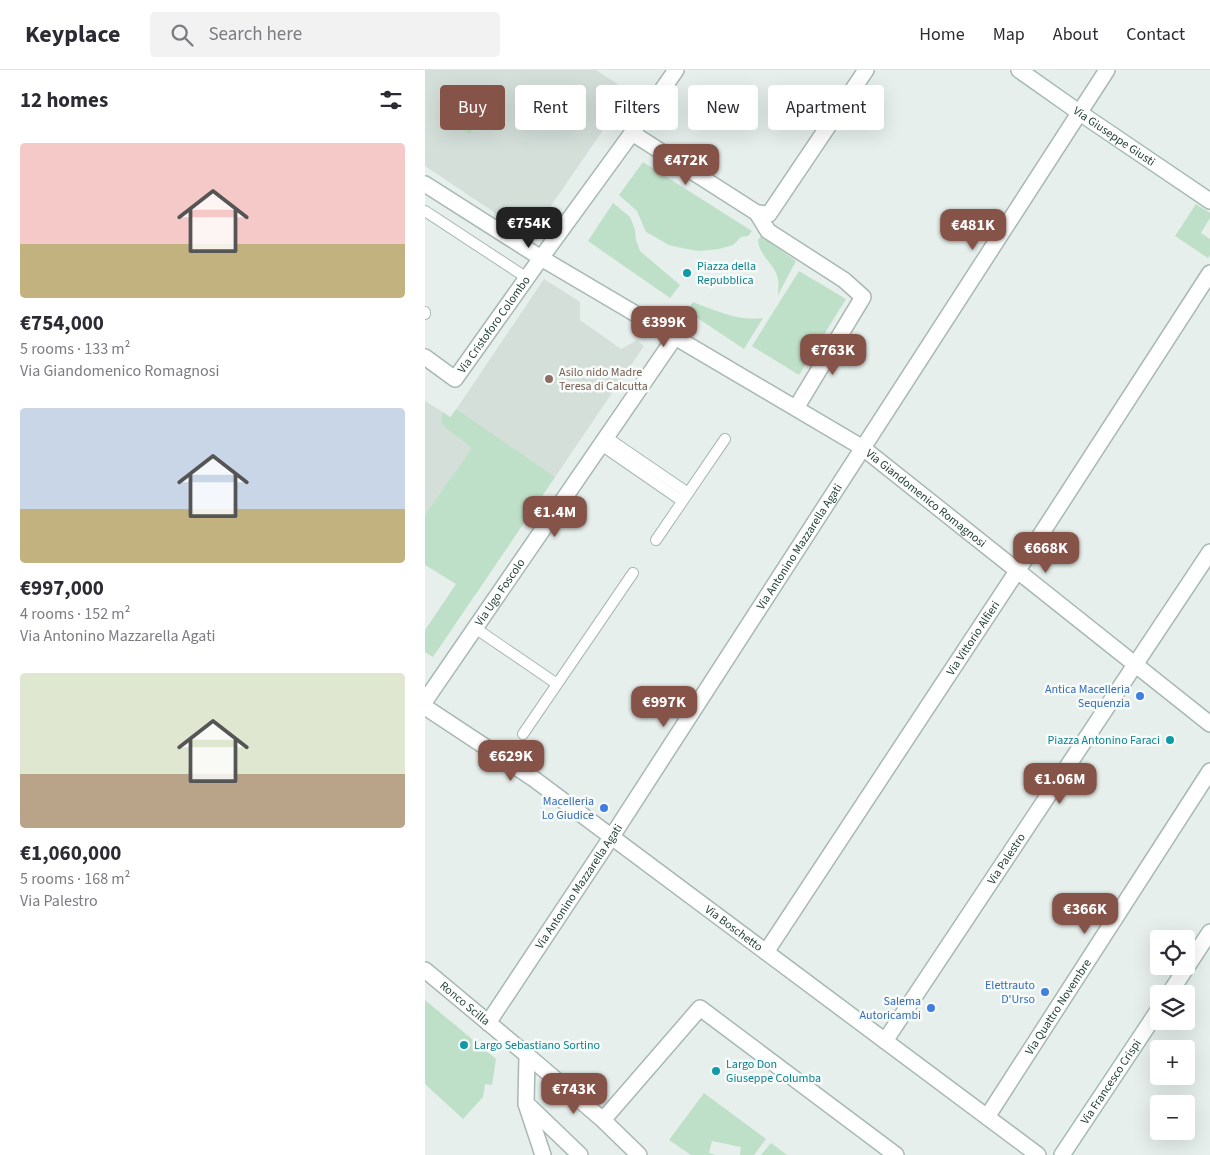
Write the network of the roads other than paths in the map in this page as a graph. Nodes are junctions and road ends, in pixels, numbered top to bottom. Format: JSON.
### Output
{"nodes":[{"id":1,"x":675,"y":70,"type":"edge"},
{"id":2,"x":865,"y":70,"type":"edge"},
{"id":3,"x":1019,"y":70,"type":"edge"},
{"id":4,"x":1107,"y":70,"type":"edge"},
{"id":5,"x":1080,"y":113,"type":"junction"},
{"id":6,"x":632,"y":133,"type":"junction"},
{"id":7,"x":425,"y":184,"type":"edge"},
{"id":8,"x":1210,"y":201,"type":"edge"},
{"id":9,"x":425,"y":211,"type":"edge"},
{"id":10,"x":763,"y":214,"type":"junction"},
{"id":11,"x":541,"y":258,"type":"junction"},
{"id":12,"x":1210,"y":273,"type":"edge"},
{"id":13,"x":527,"y":278,"type":"junction"},
{"id":14,"x":675,"y":337,"type":"junction"},
{"id":15,"x":425,"y":358,"type":"edge"},
{"id":16,"x":799,"y":410,"type":"junction"},
{"id":17,"x":725,"y":439,"type":"dead end"},
{"id":18,"x":604,"y":441,"type":"junction"},
{"id":19,"x":863,"y":448,"type":"junction"},
{"id":20,"x":685,"y":497,"type":"junction"},
{"id":21,"x":656,"y":540,"type":"dead end"},
{"id":22,"x":1210,"y":552,"type":"edge"},
{"id":23,"x":1017,"y":570,"type":"junction"},
{"id":24,"x":633,"y":573,"type":"dead end"},
{"id":25,"x":475,"y":628,"type":"junction"},
{"id":26,"x":1135,"y":664,"type":"junction"},
{"id":27,"x":557,"y":684,"type":"junction"},
{"id":28,"x":425,"y":701,"type":"edge"},
{"id":29,"x":425,"y":707,"type":"edge"},
{"id":30,"x":1210,"y":724,"type":"edge"},
{"id":31,"x":523,"y":734,"type":"dead end"},
{"id":32,"x":1210,"y":771,"type":"edge"},
{"id":33,"x":611,"y":838,"type":"junction"},
{"id":34,"x":1210,"y":932,"type":"edge"},
{"id":35,"x":767,"y":952,"type":"junction"},
{"id":36,"x":425,"y":970,"type":"edge"},
{"id":37,"x":1175,"y":985,"type":"edge"},
{"id":38,"x":488,"y":1023,"type":"junction"},
{"id":39,"x":1150,"y":1023,"type":"edge"},
{"id":40,"x":885,"y":1041,"type":"junction"},
{"id":41,"x":527,"y":1055,"type":"junction"},
{"id":42,"x":527,"y":1104,"type":"junction"},
{"id":43,"x":987,"y":1117,"type":"junction"},
{"id":44,"x":603,"y":1120,"type":"junction"},
{"id":45,"x":543,"y":1155,"type":"edge"},
{"id":46,"x":580,"y":1155,"type":"edge"},
{"id":47,"x":639,"y":1155,"type":"edge"},
{"id":48,"x":896,"y":1155,"type":"edge"},
{"id":49,"x":1038,"y":1155,"type":"edge"},
{"id":50,"x":1062,"y":1155,"type":"edge"}],
"edges":[{"from":1,"to":6,"type":"street","name":"Via Cristoforo Colombo"},
{"from":2,"to":10,"type":"street"},
{"from":3,"to":5,"type":"street","name":"Via Giuseppe Giusti"},
{"from":4,"to":5,"type":"street","name":"Via Antonino Mazzarella Agati"},
{"from":5,"to":8,"type":"street","name":"Via Giuseppe Giusti"},
{"from":5,"to":19,"type":"street","name":"Via Antonino Mazzarella Agati"},
{"from":6,"to":10,"type":"street"},
{"from":6,"to":11,"type":"street","name":"Via Cristoforo Colombo"},
{"from":7,"to":11,"type":"street"},
{"from":9,"to":13,"type":"lane"},
{"from":10,"to":16,"type":"street"},
{"from":11,"to":13,"type":"street","name":"Via Cristoforo Colombo"},
{"from":11,"to":14,"type":"street","name":"Via Giandomenico Romagnosi"},
{"from":12,"to":23,"type":"street","name":"Via Vittorio Alfieri"},
{"from":13,"to":15,"type":"street","name":"Via Cristoforo Colombo"},
{"from":14,"to":16,"type":"street","name":"Via Giandomenico Romagnosi"},
{"from":14,"to":18,"type":"street","name":"Via Ugo Foscolo"},
{"from":16,"to":19,"type":"street","name":"Via Giandomenico Romagnosi"},
{"from":17,"to":20,"type":"lane"},
{"from":18,"to":20,"type":"lane"},
{"from":18,"to":25,"type":"street","name":"Via Ugo Foscolo"},
{"from":19,"to":23,"type":"street","name":"Via Giandomenico Romagnosi"},
{"from":19,"to":33,"type":"street","name":"Via Antonino Mazzarella Agati"},
{"from":20,"to":21,"type":"lane"},
{"from":22,"to":26,"type":"street","name":"Via Palestro"},
{"from":23,"to":26,"type":"street","name":"Via Giandomenico Romagnosi"},
{"from":23,"to":35,"type":"street","name":"Via Vittorio Alfieri"},
{"from":24,"to":27,"type":"lane"},
{"from":25,"to":27,"type":"lane"},
{"from":25,"to":28,"type":"street","name":"Via Ugo Foscolo"},
{"from":26,"to":30,"type":"street","name":"Via Giandomenico Romagnosi"},
{"from":26,"to":40,"type":"street","name":"Via Palestro"},
{"from":27,"to":31,"type":"lane"},
{"from":29,"to":33,"type":"street","name":"Via Boschetto"},
{"from":32,"to":43,"type":"street","name":"Via Quattro Novembre"},
{"from":33,"to":35,"type":"street","name":"Via Boschetto"},
{"from":33,"to":38,"type":"street","name":"Via Antonino Mazzarella Agati"},
{"from":34,"to":37,"type":"street"},
{"from":35,"to":40,"type":"street","name":"Via Boschetto"},
{"from":36,"to":38,"type":"street","name":"Ronco Scilla"},
{"from":38,"to":41,"type":"street","name":"Ronco Scilla"},
{"from":39,"to":50,"type":"street","name":"Via Francesco Crispi"},
{"from":40,"to":43,"type":"street","name":"Via Boschetto"},
{"from":41,"to":42,"type":"street"},
{"from":41,"to":44,"type":"street","name":"Ronco Scilla"},
{"from":42,"to":45,"type":"street"},
{"from":42,"to":46,"type":"street"},
{"from":43,"to":49,"type":"street","name":"Via Boschetto"},
{"from":44,"to":47,"type":"street","name":"Ronco Scilla"},
{"from":44,"to":48,"type":"street"}]}
